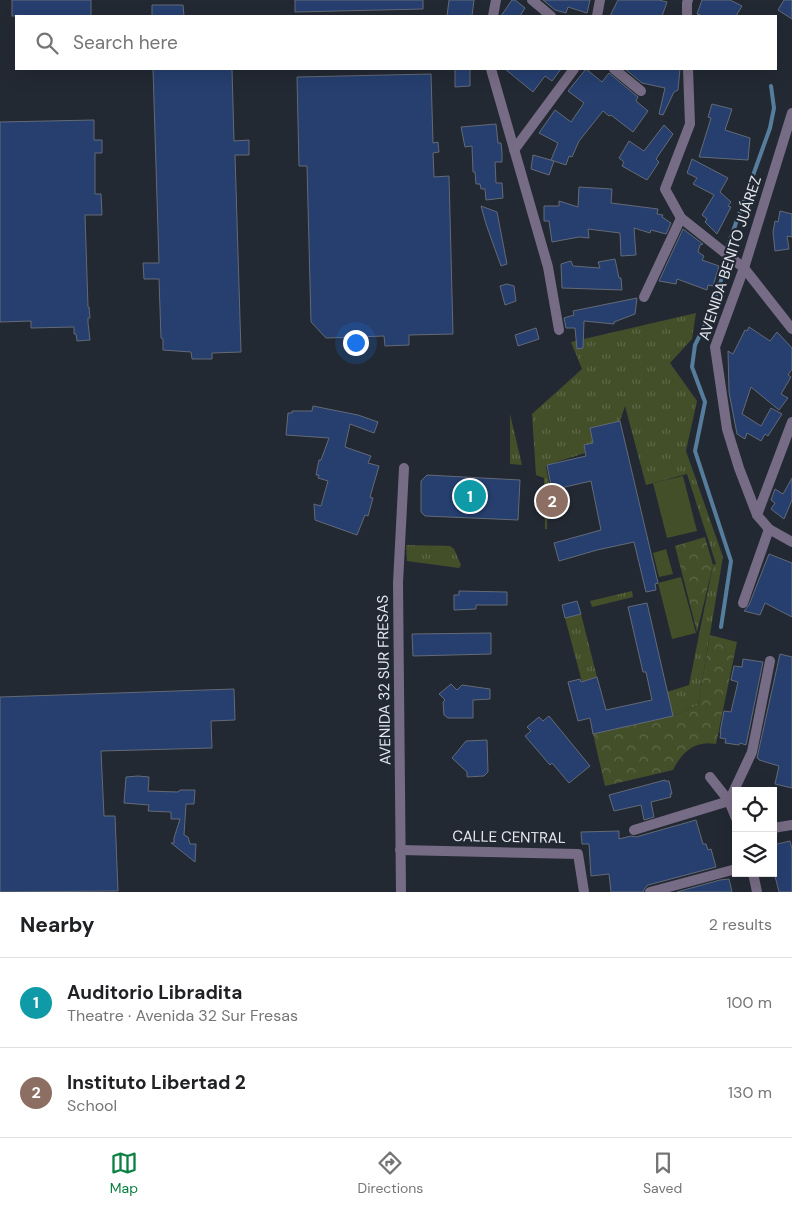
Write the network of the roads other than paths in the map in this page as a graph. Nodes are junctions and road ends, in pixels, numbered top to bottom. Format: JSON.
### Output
{"nodes":[{"id":1,"x":496,"y":0,"type":"edge"},
{"id":2,"x":532,"y":0,"type":"edge"},
{"id":3,"x":600,"y":0,"type":"edge"},
{"id":4,"x":686,"y":1,"type":"edge"},
{"id":5,"x":493,"y":15,"type":"edge"},
{"id":6,"x":550,"y":15,"type":"edge"},
{"id":7,"x":597,"y":15,"type":"edge"},
{"id":8,"x":687,"y":15,"type":"edge"},
{"id":9,"x":491,"y":70,"type":"edge"},
{"id":10,"x":573,"y":70,"type":"edge"},
{"id":11,"x":615,"y":70,"type":"edge"},
{"id":12,"x":688,"y":70,"type":"edge"},
{"id":13,"x":641,"y":91,"type":"dead end"},
{"id":14,"x":792,"y":113,"type":"edge"},
{"id":15,"x":514,"y":150,"type":"junction"},
{"id":16,"x":681,"y":218,"type":"junction"},
{"id":17,"x":744,"y":268,"type":"junction"},
{"id":18,"x":644,"y":297,"type":"dead end"},
{"id":19,"x":792,"y":329,"type":"edge"},
{"id":20,"x":559,"y":330,"type":"dead end"},
{"id":21,"x":792,"y":422,"type":"edge"},
{"id":22,"x":404,"y":468,"type":"dead end"},
{"id":23,"x":757,"y":515,"type":"junction"},
{"id":24,"x":769,"y":529,"type":"junction"},
{"id":25,"x":792,"y":542,"type":"edge"},
{"id":26,"x":743,"y":603,"type":"dead end"},
{"id":27,"x":770,"y":661,"type":"dead end"},
{"id":28,"x":710,"y":777,"type":"dead end"},
{"id":29,"x":729,"y":801,"type":"junction"},
{"id":30,"x":732,"y":808,"type":"edge"},
{"id":31,"x":792,"y":825,"type":"edge"},
{"id":32,"x":777,"y":827,"type":"edge"},
{"id":33,"x":634,"y":830,"type":"dead end"},
{"id":34,"x":400,"y":850,"type":"junction"},
{"id":35,"x":732,"y":870,"type":"edge"},
{"id":36,"x":754,"y":877,"type":"edge"},
{"id":37,"x":401,"y":892,"type":"edge"},
{"id":38,"x":584,"y":892,"type":"edge"},
{"id":39,"x":650,"y":892,"type":"edge"},
{"id":40,"x":758,"y":892,"type":"edge"}],
"edges":[{"from":1,"to":5,"type":"street"},
{"from":2,"to":6,"type":"street"},
{"from":3,"to":7,"type":"street"},
{"from":4,"to":8,"type":"street"},
{"from":9,"to":15,"type":"street"},
{"from":10,"to":15,"type":"street"},
{"from":11,"to":13,"type":"street"},
{"from":12,"to":16,"type":"street"},
{"from":14,"to":17,"type":"street","name":"AVENIDA BENITO JUÁREZ"},
{"from":15,"to":20,"type":"street"},
{"from":16,"to":17,"type":"street"},
{"from":16,"to":18,"type":"street"},
{"from":17,"to":19,"type":"street"},
{"from":17,"to":23,"type":"street","name":"AVENIDA BENITO JUÁREZ"},
{"from":21,"to":23,"type":"street"},
{"from":22,"to":34,"type":"street","name":"AVENIDA 32 SUR FRESAS"},
{"from":23,"to":24,"type":"street","name":"AVENIDA BENITO JUÁREZ"},
{"from":24,"to":25,"type":"street","name":"AVENIDA BENITO JUÁREZ"},
{"from":24,"to":26,"type":"street"},
{"from":27,"to":29,"type":"street"},
{"from":28,"to":29,"type":"street"},
{"from":29,"to":30,"type":"street"},
{"from":29,"to":33,"type":"street"},
{"from":31,"to":32,"type":"street"},
{"from":34,"to":37,"type":"street","name":"AVENIDA 32 SUR FRESAS"},
{"from":34,"to":38,"type":"street","name":"CALLE CENTRAL"},
{"from":35,"to":39,"type":"street"},
{"from":36,"to":40,"type":"street"}]}
